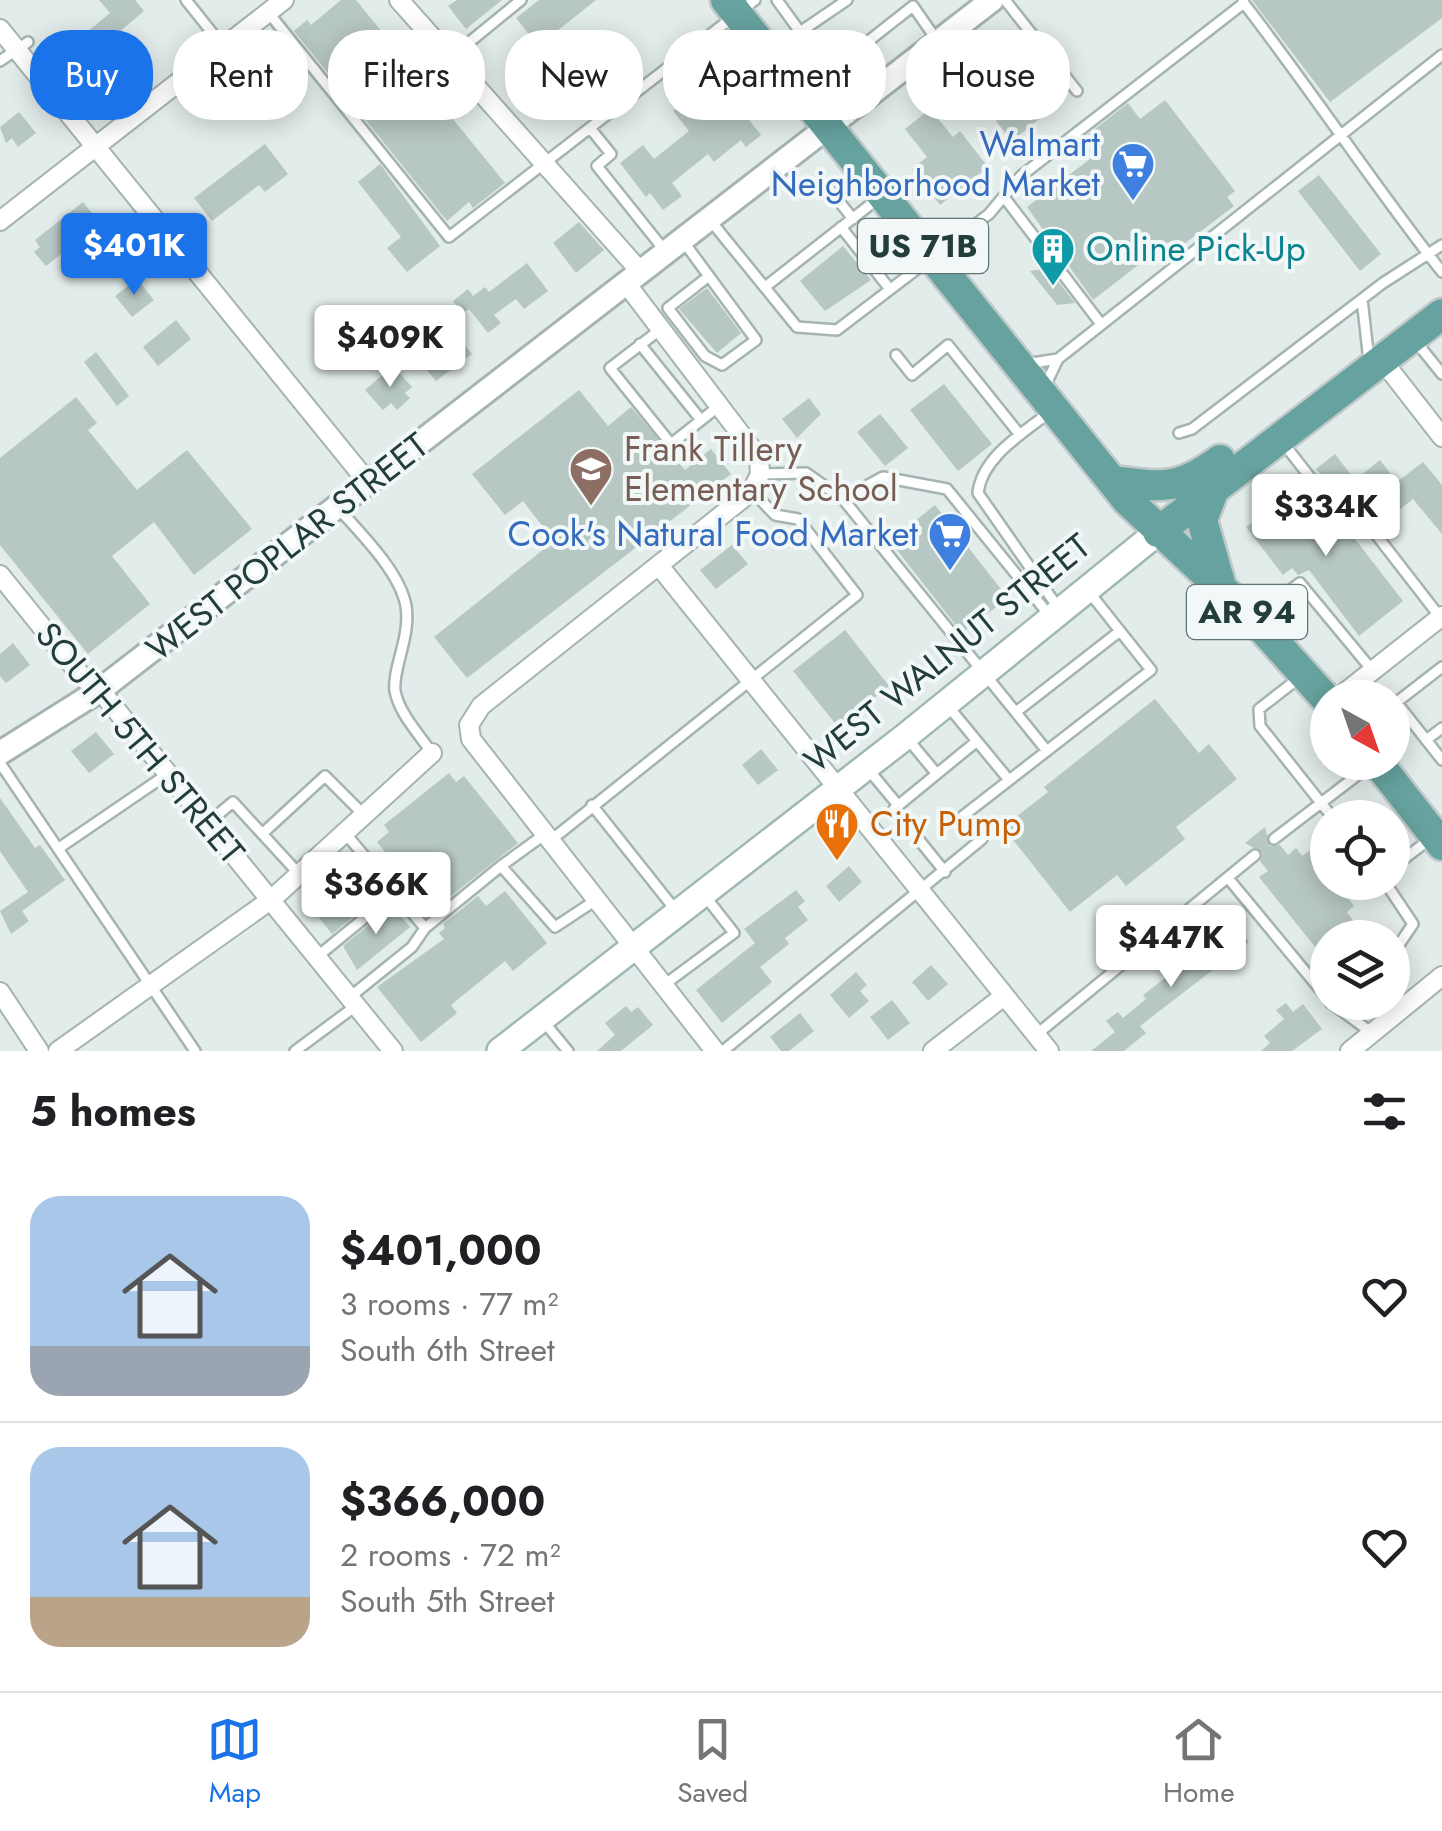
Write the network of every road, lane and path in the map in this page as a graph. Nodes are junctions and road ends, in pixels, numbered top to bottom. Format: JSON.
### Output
{"nodes":[{"id":1,"x":186,"y":0,"type":"edge"},
{"id":2,"x":284,"y":0,"type":"edge"},
{"id":3,"x":399,"y":0,"type":"edge"},
{"id":4,"x":520,"y":0,"type":"edge"},
{"id":5,"x":777,"y":0,"type":"edge"},
{"id":6,"x":847,"y":0,"type":"edge"},
{"id":7,"x":992,"y":0,"type":"edge"},
{"id":8,"x":1005,"y":0,"type":"edge"},
{"id":9,"x":1242,"y":2,"type":"edge"},
{"id":10,"x":910,"y":3,"type":"edge"},
{"id":11,"x":739,"y":4,"type":"edge"},
{"id":12,"x":268,"y":12,"type":"junction"},
{"id":13,"x":0,"y":29,"type":"edge"},
{"id":14,"x":210,"y":30,"type":"edge"},
{"id":15,"x":250,"y":30,"type":"edge"},
{"id":16,"x":425,"y":30,"type":"edge"},
{"id":17,"x":484,"y":30,"type":"edge"},
{"id":18,"x":755,"y":30,"type":"edge"},
{"id":19,"x":799,"y":30,"type":"edge"},
{"id":20,"x":805,"y":30,"type":"edge"},
{"id":21,"x":879,"y":30,"type":"edge"},
{"id":22,"x":936,"y":30,"type":"edge"},
{"id":23,"x":954,"y":30,"type":"edge"},
{"id":24,"x":22,"y":45,"type":"junction"},
{"id":25,"x":1442,"y":55,"type":"edge"},
{"id":26,"x":968,"y":60,"type":"joint"},
{"id":27,"x":0,"y":62,"type":"edge"},
{"id":28,"x":906,"y":67,"type":"edge"},
{"id":29,"x":1077,"y":91,"type":"dead end"},
{"id":30,"x":173,"y":92,"type":"edge"},
{"id":31,"x":485,"y":98,"type":"edge"},
{"id":32,"x":822,"y":120,"type":"edge"},
{"id":33,"x":590,"y":128,"type":"junction"},
{"id":34,"x":828,"y":128,"type":"junction"},
{"id":35,"x":1337,"y":136,"type":"junction"},
{"id":36,"x":94,"y":147,"type":"junction"},
{"id":37,"x":544,"y":165,"type":"junction"},
{"id":38,"x":827,"y":186,"type":"dead end"},
{"id":39,"x":882,"y":195,"type":"junction"},
{"id":40,"x":1004,"y":197,"type":"junction"},
{"id":41,"x":708,"y":218,"type":"junction"},
{"id":42,"x":852,"y":219,"type":"junction"},
{"id":43,"x":0,"y":221,"type":"edge"},
{"id":44,"x":842,"y":227,"type":"junction"},
{"id":45,"x":673,"y":245,"type":"junction"},
{"id":46,"x":1442,"y":245,"type":"edge"},
{"id":47,"x":1429,"y":255,"type":"junction"},
{"id":48,"x":930,"y":256,"type":"junction"},
{"id":49,"x":1442,"y":272,"type":"edge"},
{"id":50,"x":632,"y":276,"type":"junction"},
{"id":51,"x":709,"y":276,"type":"junction"},
{"id":52,"x":765,"y":288,"type":"junction"},
{"id":53,"x":889,"y":288,"type":"junction"},
{"id":54,"x":1362,"y":299,"type":"junction"},
{"id":55,"x":1442,"y":314,"type":"edge"},
{"id":56,"x":1101,"y":324,"type":"junction"},
{"id":57,"x":660,"y":329,"type":"junction"},
{"id":58,"x":1412,"y":337,"type":"junction"},
{"id":59,"x":640,"y":344,"type":"junction"},
{"id":60,"x":896,"y":355,"type":"dead end"},
{"id":61,"x":1058,"y":358,"type":"junction"},
{"id":62,"x":1017,"y":365,"type":"junction"},
{"id":63,"x":1376,"y":365,"type":"junction"},
{"id":64,"x":1442,"y":374,"type":"edge"},
{"id":65,"x":1338,"y":394,"type":"junction"},
{"id":66,"x":1047,"y":402,"type":"junction"},
{"id":67,"x":719,"y":406,"type":"junction"},
{"id":68,"x":700,"y":420,"type":"junction"},
{"id":69,"x":1179,"y":433,"type":"dead end"},
{"id":70,"x":1020,"y":435,"type":"junction"},
{"id":71,"x":1442,"y":437,"type":"edge"},
{"id":72,"x":1280,"y":438,"type":"junction"},
{"id":73,"x":1112,"y":481,"type":"junction"},
{"id":74,"x":756,"y":483,"type":"junction"},
{"id":75,"x":370,"y":485,"type":"junction"},
{"id":76,"x":1214,"y":489,"type":"junction"},
{"id":77,"x":843,"y":498,"type":"junction"},
{"id":78,"x":339,"y":509,"type":"junction"},
{"id":79,"x":1158,"y":532,"type":"junction"},
{"id":80,"x":660,"y":566,"type":"junction"},
{"id":81,"x":0,"y":575,"type":"edge"},
{"id":82,"x":1088,"y":590,"type":"junction"},
{"id":83,"x":1224,"y":592,"type":"junction"},
{"id":84,"x":1056,"y":615,"type":"junction"},
{"id":85,"x":1441,"y":617,"type":"edge"},
{"id":86,"x":1253,"y":618,"type":"junction"},
{"id":87,"x":1120,"y":631,"type":"junction"},
{"id":88,"x":1442,"y":667,"type":"edge"},
{"id":89,"x":1373,"y":670,"type":"junction"},
{"id":90,"x":985,"y":672,"type":"junction"},
{"id":91,"x":1305,"y":674,"type":"junction"},
{"id":92,"x":1310,"y":680,"type":"edge"},
{"id":93,"x":1360,"y":680,"type":"edge"},
{"id":94,"x":750,"y":681,"type":"junction"},
{"id":95,"x":100,"y":690,"type":"junction"},
{"id":96,"x":1410,"y":692,"type":"edge"},
{"id":97,"x":946,"y":704,"type":"junction"},
{"id":98,"x":1016,"y":712,"type":"junction"},
{"id":99,"x":1410,"y":721,"type":"edge"},
{"id":100,"x":1442,"y":728,"type":"edge"},
{"id":101,"x":906,"y":736,"type":"junction"},
{"id":102,"x":1426,"y":740,"type":"junction"},
{"id":103,"x":977,"y":741,"type":"junction"},
{"id":104,"x":1047,"y":751,"type":"junction"},
{"id":105,"x":0,"y":753,"type":"edge"},
{"id":106,"x":432,"y":753,"type":"joint"},
{"id":107,"x":1442,"y":760,"type":"edge"},
{"id":108,"x":0,"y":763,"type":"edge"},
{"id":109,"x":867,"y":766,"type":"junction"},
{"id":110,"x":169,"y":773,"type":"junction"},
{"id":111,"x":936,"y":773,"type":"junction"},
{"id":112,"x":1008,"y":780,"type":"junction"},
{"id":113,"x":1352,"y":780,"type":"edge"},
{"id":114,"x":1390,"y":780,"type":"edge"},
{"id":115,"x":836,"y":790,"type":"junction"},
{"id":116,"x":1320,"y":800,"type":"edge"},
{"id":117,"x":1325,"y":800,"type":"edge"},
{"id":118,"x":898,"y":804,"type":"junction"},
{"id":119,"x":592,"y":806,"type":"junction"},
{"id":120,"x":1310,"y":811,"type":"edge"},
{"id":121,"x":364,"y":814,"type":"junction"},
{"id":122,"x":209,"y":822,"type":"junction"},
{"id":123,"x":345,"y":833,"type":"junction"},
{"id":124,"x":262,"y":834,"type":"junction"},
{"id":125,"x":547,"y":837,"type":"junction"},
{"id":126,"x":1274,"y":839,"type":"dead end"},
{"id":127,"x":1438,"y":840,"type":"edge"},
{"id":128,"x":58,"y":848,"type":"junction"},
{"id":129,"x":1255,"y":856,"type":"dead end"},
{"id":130,"x":1410,"y":857,"type":"edge"},
{"id":131,"x":501,"y":866,"type":"junction"},
{"id":132,"x":945,"y":872,"type":"junction"},
{"id":133,"x":300,"y":874,"type":"junction"},
{"id":134,"x":1228,"y":878,"type":"junction"},
{"id":135,"x":395,"y":893,"type":"junction"},
{"id":136,"x":702,"y":893,"type":"junction"},
{"id":137,"x":920,"y":894,"type":"junction"},
{"id":138,"x":272,"y":899,"type":"junction"},
{"id":139,"x":596,"y":900,"type":"junction"},
{"id":140,"x":1397,"y":900,"type":"edge"},
{"id":141,"x":677,"y":912,"type":"junction"},
{"id":142,"x":424,"y":928,"type":"junction"},
{"id":143,"x":1410,"y":928,"type":"edge"},
{"id":144,"x":632,"y":946,"type":"junction"},
{"id":145,"x":318,"y":956,"type":"junction"},
{"id":146,"x":1442,"y":976,"type":"edge"},
{"id":147,"x":1310,"y":977,"type":"edge"},
{"id":148,"x":152,"y":984,"type":"junction"},
{"id":149,"x":662,"y":986,"type":"junction"},
{"id":150,"x":0,"y":992,"type":"edge"},
{"id":151,"x":1004,"y":996,"type":"junction"},
{"id":152,"x":354,"y":1001,"type":"junction"},
{"id":153,"x":540,"y":1018,"type":"junction"},
{"id":154,"x":1355,"y":1020,"type":"edge"},
{"id":155,"x":1372,"y":1033,"type":"junction"},
{"id":156,"x":1036,"y":1035,"type":"junction"},
{"id":157,"x":40,"y":1051,"type":"edge"},
{"id":158,"x":58,"y":1051,"type":"edge"},
{"id":159,"x":195,"y":1051,"type":"edge"},
{"id":160,"x":295,"y":1051,"type":"edge"},
{"id":161,"x":393,"y":1051,"type":"edge"},
{"id":162,"x":500,"y":1051,"type":"edge"},
{"id":163,"x":568,"y":1051,"type":"edge"},
{"id":164,"x":715,"y":1051,"type":"edge"},
{"id":165,"x":723,"y":1051,"type":"edge"},
{"id":166,"x":932,"y":1051,"type":"edge"},
{"id":167,"x":1049,"y":1051,"type":"edge"},
{"id":168,"x":1350,"y":1051,"type":"edge"}],
"edges":[{"from":1,"to":14,"type":"lane"},
{"from":2,"to":12,"type":"street"},
{"from":3,"to":16,"type":"street"},
{"from":4,"to":17,"type":"lane"},
{"from":5,"to":19,"type":"lane"},
{"from":6,"to":20,"type":"lane"},
{"from":7,"to":23,"type":"street","name":"WEST POPLAR STREET"},
{"from":8,"to":29,"type":"lane"},
{"from":9,"to":35,"type":"lane"},
{"from":9,"to":40,"type":"lane"},
{"from":10,"to":21,"type":"lane"},
{"from":10,"to":22,"type":"lane"},
{"from":11,"to":18,"type":"main road","number":"US 71B"},
{"from":11,"to":33,"type":"lane"},
{"from":12,"to":15,"type":"street"},
{"from":12,"to":37,"type":"lane"},
{"from":13,"to":24,"type":"street"},
{"from":24,"to":27,"type":"lane"},
{"from":24,"to":36,"type":"street"},
{"from":25,"to":35,"type":"lane"},
{"from":26,"to":26,"type":"lane"},
{"from":28,"to":34,"type":"street","name":"WEST POPLAR STREET"},
{"from":30,"to":36,"type":"street"},
{"from":31,"to":37,"type":"street"},
{"from":32,"to":34,"type":"main road","number":"US 71B"},
{"from":33,"to":37,"type":"lane"},
{"from":33,"to":45,"type":"lane"},
{"from":34,"to":39,"type":"main road","number":"US 71B"},
{"from":34,"to":41,"type":"street","name":"WEST POPLAR STREET"},
{"from":35,"to":47,"type":"lane"},
{"from":35,"to":56,"type":"lane"},
{"from":36,"to":43,"type":"street"},
{"from":36,"to":75,"type":"street"},
{"from":37,"to":50,"type":"street"},
{"from":38,"to":42,"type":"lane"},
{"from":39,"to":42,"type":"lane"},
{"from":39,"to":48,"type":"main road","number":"US 71B"},
{"from":40,"to":48,"type":"lane"},
{"from":40,"to":56,"type":"lane"},
{"from":41,"to":45,"type":"street","name":"WEST POPLAR STREET"},
{"from":41,"to":52,"type":"lane"},
{"from":42,"to":44,"type":"lane"},
{"from":44,"to":52,"type":"lane"},
{"from":44,"to":53,"type":"lane"},
{"from":45,"to":50,"type":"street","name":"WEST POPLAR STREET"},
{"from":45,"to":51,"type":"lane"},
{"from":46,"to":47,"type":"lane"},
{"from":47,"to":49,"type":"lane"},
{"from":47,"to":54,"type":"lane"},
{"from":48,"to":53,"type":"lane"},
{"from":48,"to":62,"type":"main road","number":"US 71B"},
{"from":50,"to":57,"type":"street"},
{"from":50,"to":75,"type":"street","name":"WEST POPLAR STREET"},
{"from":51,"to":51,"type":"lane"},
{"from":52,"to":53,"type":"lane"},
{"from":54,"to":63,"type":"lane"},
{"from":54,"to":69,"type":"lane"},
{"from":55,"to":58,"type":"main road","name":"WEST WALNUT STREET"},
{"from":56,"to":61,"type":"lane"},
{"from":57,"to":59,"type":"lane"},
{"from":57,"to":67,"type":"street"},
{"from":58,"to":63,"type":"main road","name":"WEST WALNUT STREET"},
{"from":58,"to":64,"type":"lane"},
{"from":59,"to":68,"type":"lane"},
{"from":59,"to":68,"type":"lane"},
{"from":60,"to":70,"type":"lane"},
{"from":61,"to":62,"type":"lane"},
{"from":61,"to":66,"type":"lane"},
{"from":62,"to":66,"type":"main road","number":"US 71B"},
{"from":63,"to":65,"type":"main road","name":"WEST WALNUT STREET"},
{"from":63,"to":71,"type":"street"},
{"from":65,"to":72,"type":"main road","name":"WEST WALNUT STREET"},
{"from":65,"to":73,"type":"main road"},
{"from":66,"to":70,"type":"lane"},
{"from":66,"to":73,"type":"main road","number":"US 71B"},
{"from":67,"to":68,"type":"lane"},
{"from":67,"to":74,"type":"street"},
{"from":70,"to":84,"type":"lane"},
{"from":72,"to":76,"type":"main road","name":"WEST WALNUT STREET"},
{"from":72,"to":85,"type":"lane"},
{"from":73,"to":79,"type":"main road","number":"US 71B"},
{"from":74,"to":77,"type":"lane"},
{"from":74,"to":80,"type":"street"},
{"from":74,"to":94,"type":"lane"},
{"from":75,"to":78,"type":"street","name":"WEST POPLAR STREET"},
{"from":76,"to":79,"type":"main road","name":"WEST WALNUT STREET"},
{"from":76,"to":83,"type":"main road","number":"AR 94"},
{"from":77,"to":84,"type":"lane"},
{"from":77,"to":90,"type":"lane"},
{"from":78,"to":95,"type":"street","name":"WEST POPLAR STREET"},
{"from":78,"to":106,"type":"lane"},
{"from":79,"to":82,"type":"main road","name":"WEST WALNUT STREET"},
{"from":79,"to":83,"type":"main road","number":"AR 94"},
{"from":80,"to":94,"type":"street"},
{"from":80,"to":125,"type":"street"},
{"from":81,"to":95,"type":"street","name":"SOUTH 5TH STREET"},
{"from":82,"to":84,"type":"main road","name":"WEST WALNUT STREET"},
{"from":82,"to":87,"type":"lane"},
{"from":83,"to":86,"type":"main road","number":"AR 94"},
{"from":84,"to":90,"type":"main road","name":"WEST WALNUT STREET"},
{"from":85,"to":89,"type":"street"},
{"from":86,"to":89,"type":"lane"},
{"from":86,"to":91,"type":"main road","number":"AR 94"},
{"from":87,"to":98,"type":"lane"},
{"from":87,"to":104,"type":"lane"},
{"from":88,"to":96,"type":"lane"},
{"from":89,"to":93,"type":"street"},
{"from":90,"to":97,"type":"main road","name":"WEST WALNUT STREET"},
{"from":90,"to":98,"type":"lane"},
{"from":91,"to":92,"type":"main road","number":"AR 94"},
{"from":91,"to":116,"type":"lane"},
{"from":94,"to":115,"type":"street"},
{"from":94,"to":119,"type":"lane"},
{"from":95,"to":105,"type":"street","name":"WEST POPLAR STREET"},
{"from":95,"to":110,"type":"street","name":"SOUTH 5TH STREET"},
{"from":97,"to":101,"type":"main road","name":"WEST WALNUT STREET"},
{"from":97,"to":103,"type":"lane"},
{"from":98,"to":104,"type":"lane"},
{"from":99,"to":102,"type":"lane"},
{"from":100,"to":102,"type":"lane"},
{"from":101,"to":109,"type":"main road","name":"WEST WALNUT STREET"},
{"from":101,"to":111,"type":"lane"},
{"from":102,"to":107,"type":"lane"},
{"from":103,"to":111,"type":"lane"},
{"from":103,"to":112,"type":"lane"},
{"from":104,"to":112,"type":"lane"},
{"from":106,"to":121,"type":"street"},
{"from":108,"to":128,"type":"lane"},
{"from":109,"to":115,"type":"main road","name":"WEST WALNUT STREET"},
{"from":109,"to":118,"type":"lane"},
{"from":110,"to":122,"type":"street","name":"SOUTH 5TH STREET"},
{"from":110,"to":128,"type":"lane"},
{"from":111,"to":118,"type":"lane"},
{"from":112,"to":132,"type":"lane"},
{"from":113,"to":117,"type":"lane"},
{"from":114,"to":127,"type":"main road"},
{"from":115,"to":136,"type":"main road","name":"WEST WALNUT STREET"},
{"from":115,"to":137,"type":"street"},
{"from":118,"to":132,"type":"lane"},
{"from":119,"to":125,"type":"lane"},
{"from":119,"to":141,"type":"lane"},
{"from":120,"to":126,"type":"lane"},
{"from":121,"to":123,"type":"street"},
{"from":121,"to":124,"type":"lane"},
{"from":122,"to":124,"type":"lane"},
{"from":122,"to":138,"type":"street","name":"SOUTH 5TH STREET"},
{"from":123,"to":133,"type":"street"},
{"from":123,"to":135,"type":"lane"},
{"from":124,"to":133,"type":"lane"},
{"from":125,"to":131,"type":"lane"},
{"from":125,"to":139,"type":"street"},
{"from":127,"to":130,"type":"lane"},
{"from":128,"to":148,"type":"lane"},
{"from":129,"to":134,"type":"lane"},
{"from":131,"to":139,"type":"lane"},
{"from":131,"to":142,"type":"lane"},
{"from":132,"to":137,"type":"lane"},
{"from":133,"to":138,"type":"street"},
{"from":134,"to":147,"type":"lane"},
{"from":134,"to":156,"type":"lane"},
{"from":135,"to":142,"type":"lane"},
{"from":135,"to":145,"type":"lane"},
{"from":136,"to":141,"type":"main road","name":"WEST WALNUT STREET"},
{"from":136,"to":149,"type":"lane"},
{"from":137,"to":151,"type":"street"},
{"from":137,"to":165,"type":"lane"},
{"from":138,"to":145,"type":"street","name":"SOUTH 5TH STREET"},
{"from":138,"to":148,"type":"street"},
{"from":139,"to":144,"type":"street"},
{"from":140,"to":143,"type":"lane"},
{"from":141,"to":144,"type":"main road","name":"WEST WALNUT STREET"},
{"from":142,"to":152,"type":"lane"},
{"from":144,"to":149,"type":"street"},
{"from":144,"to":153,"type":"main road","name":"WEST WALNUT STREET"},
{"from":145,"to":152,"type":"street","name":"SOUTH 5TH STREET"},
{"from":146,"to":155,"type":"street"},
{"from":148,"to":158,"type":"street"},
{"from":148,"to":159,"type":"lane"},
{"from":149,"to":164,"type":"street"},
{"from":150,"to":157,"type":"street"},
{"from":151,"to":156,"type":"street"},
{"from":151,"to":166,"type":"street"},
{"from":152,"to":160,"type":"lane"},
{"from":152,"to":161,"type":"street","name":"SOUTH 5TH STREET"},
{"from":153,"to":162,"type":"main road","name":"WEST WALNUT STREET"},
{"from":153,"to":163,"type":"lane"},
{"from":154,"to":155,"type":"lane"},
{"from":155,"to":168,"type":"street"},
{"from":156,"to":167,"type":"street"}]}
